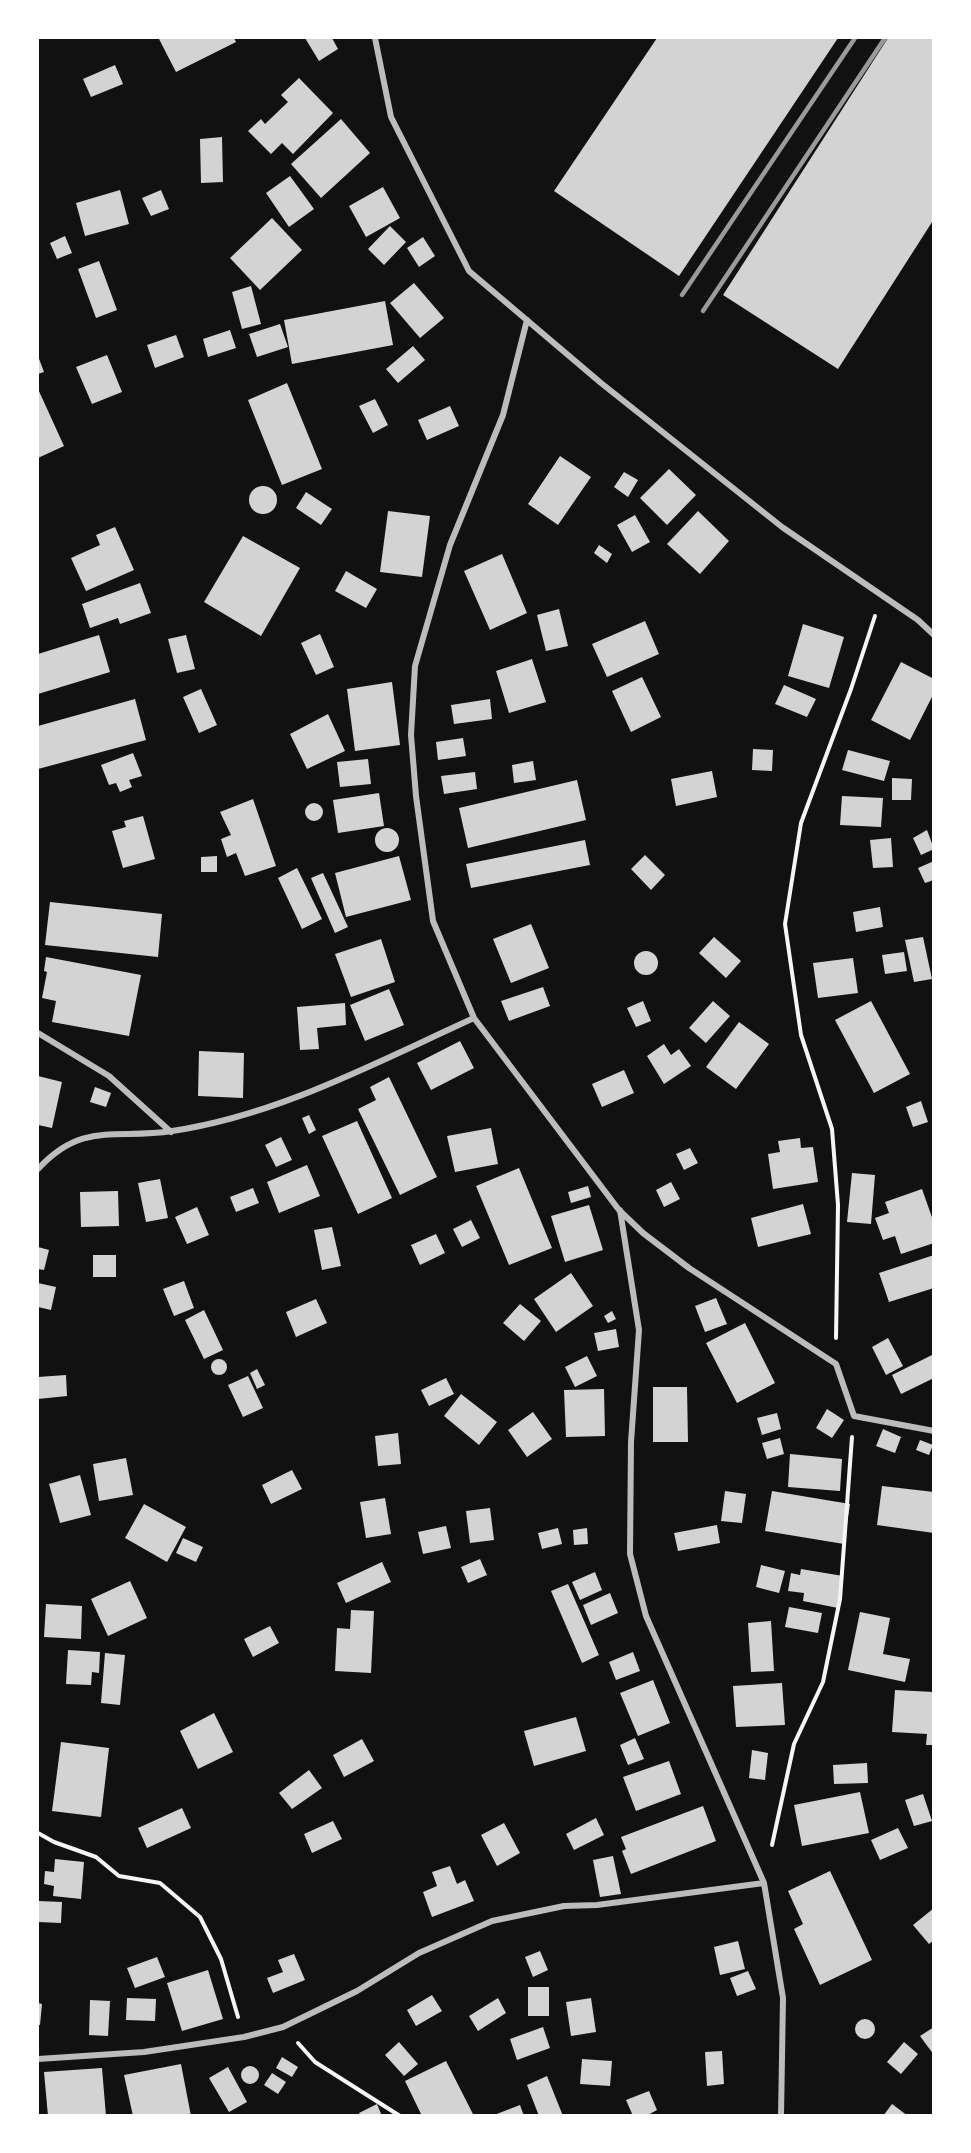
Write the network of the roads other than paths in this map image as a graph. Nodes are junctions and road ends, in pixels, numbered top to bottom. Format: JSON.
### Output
{"nodes":[{"id":1,"x":375,"y":38,"type":"edge"},
{"id":2,"x":527,"y":320,"type":"junction"},
{"id":3,"x":933,"y":635,"type":"edge"},
{"id":4,"x":474,"y":1018,"type":"junction"},
{"id":5,"x":38,"y":1033,"type":"edge"},
{"id":6,"x":171,"y":1132,"type":"junction"},
{"id":7,"x":38,"y":1169,"type":"edge"},
{"id":8,"x":620,"y":1210,"type":"junction"},
{"id":9,"x":933,"y":1431,"type":"edge"},
{"id":10,"x":764,"y":1883,"type":"junction"},
{"id":11,"x":38,"y":2059,"type":"edge"},
{"id":12,"x":782,"y":2115,"type":"edge"}],
"edges":[{"from":1,"to":2,"type":"street"},
{"from":2,"to":3,"type":"street"},
{"from":2,"to":4,"type":"street"},
{"from":4,"to":6,"type":"street"},
{"from":4,"to":8,"type":"street"},
{"from":5,"to":6,"type":"street"},
{"from":6,"to":7,"type":"street"},
{"from":8,"to":9,"type":"street"},
{"from":8,"to":10,"type":"street"},
{"from":10,"to":11,"type":"street"},
{"from":10,"to":12,"type":"street"}]}
